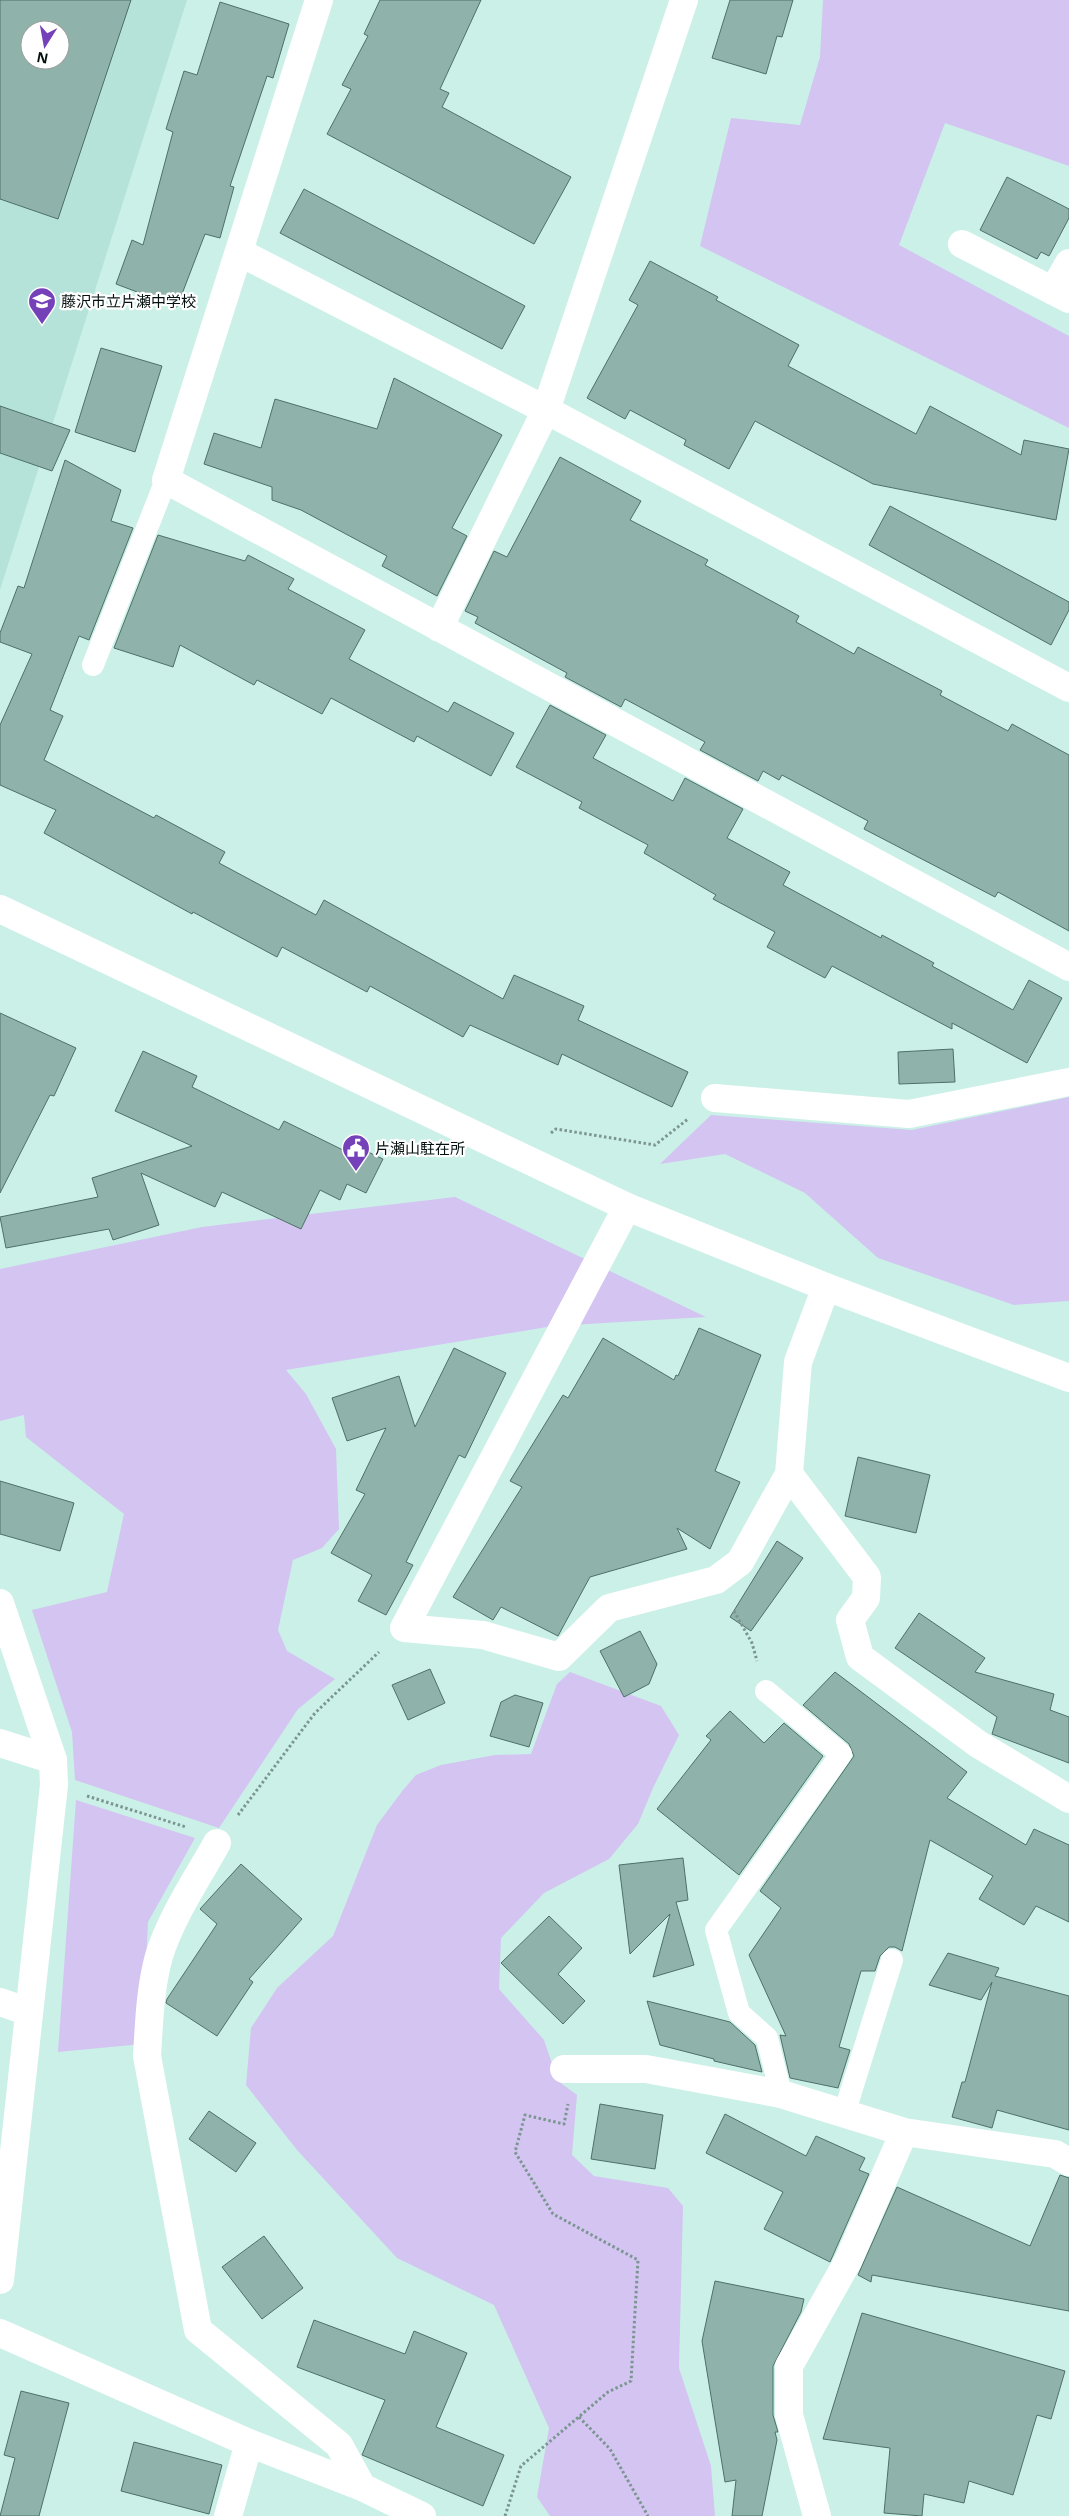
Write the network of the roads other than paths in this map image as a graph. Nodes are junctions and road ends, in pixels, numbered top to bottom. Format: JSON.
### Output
{"nodes":[{"id":1,"x":319,"y":0,"type":"edge"},
{"id":2,"x":684,"y":0,"type":"edge"},
{"id":3,"x":962,"y":244,"type":"dead end"},
{"id":4,"x":239,"y":252,"type":"junction"},
{"id":5,"x":1069,"y":263,"type":"edge"},
{"id":6,"x":1061,"y":295,"type":"edge"},
{"id":7,"x":546,"y":410,"type":"junction"},
{"id":8,"x":166,"y":480,"type":"junction"},
{"id":9,"x":439,"y":628,"type":"junction"},
{"id":10,"x":93,"y":665,"type":"dead end"},
{"id":11,"x":1069,"y":688,"type":"edge"},
{"id":12,"x":0,"y":909,"type":"edge"},
{"id":13,"x":1069,"y":967,"type":"edge"},
{"id":14,"x":1069,"y":1082,"type":"edge"},
{"id":15,"x":715,"y":1098,"type":"road end"},
{"id":16,"x":628,"y":1207,"type":"junction"},
{"id":17,"x":826,"y":1288,"type":"junction"},
{"id":18,"x":1069,"y":1378,"type":"edge"},
{"id":19,"x":789,"y":1474,"type":"junction"},
{"id":20,"x":0,"y":1603,"type":"edge"},
{"id":21,"x":766,"y":1691,"type":"dead end"},
{"id":22,"x":0,"y":1743,"type":"edge"},
{"id":23,"x":53,"y":1773,"type":"junction"},
{"id":24,"x":1069,"y":1799,"type":"edge"},
{"id":25,"x":217,"y":1843,"type":"road end"},
{"id":26,"x":892,"y":1960,"type":"dead end"},
{"id":27,"x":0,"y":2002,"type":"edge"},
{"id":28,"x":29,"y":2012,"type":"junction"},
{"id":29,"x":564,"y":2069,"type":"road end"},
{"id":30,"x":781,"y":2094,"type":"junction"},
{"id":31,"x":844,"y":2114,"type":"junction"},
{"id":32,"x":904,"y":2132,"type":"junction"},
{"id":33,"x":1069,"y":2162,"type":"edge"},
{"id":34,"x":1,"y":2247,"type":"edge"},
{"id":35,"x":0,"y":2280,"type":"edge"},
{"id":36,"x":0,"y":2333,"type":"edge"},
{"id":37,"x":249,"y":2443,"type":"junction"},
{"id":38,"x":362,"y":2487,"type":"junction"},
{"id":39,"x":228,"y":2516,"type":"edge"},
{"id":40,"x":422,"y":2516,"type":"edge"},
{"id":41,"x":817,"y":2516,"type":"edge"}],
"edges":[{"from":1,"to":4,"type":"street"},
{"from":2,"to":7,"type":"street"},
{"from":3,"to":6,"type":"street"},
{"from":4,"to":7,"type":"street"},
{"from":4,"to":8,"type":"street"},
{"from":5,"to":6,"type":"street"},
{"from":7,"to":9,"type":"street"},
{"from":7,"to":11,"type":"street"},
{"from":8,"to":9,"type":"street"},
{"from":8,"to":10,"type":"lane"},
{"from":9,"to":13,"type":"street"},
{"from":12,"to":16,"type":"street"},
{"from":14,"to":15,"type":"street"},
{"from":16,"to":17,"type":"street"},
{"from":16,"to":19,"type":"street"},
{"from":17,"to":18,"type":"street"},
{"from":17,"to":19,"type":"street"},
{"from":19,"to":24,"type":"street"},
{"from":20,"to":23,"type":"street"},
{"from":21,"to":30,"type":"lane"},
{"from":22,"to":23,"type":"street"},
{"from":23,"to":28,"type":"street"},
{"from":25,"to":38,"type":"street"},
{"from":26,"to":31,"type":"lane"},
{"from":27,"to":28,"type":"street"},
{"from":28,"to":34,"type":"street"},
{"from":29,"to":30,"type":"street"},
{"from":30,"to":31,"type":"street"},
{"from":31,"to":32,"type":"street"},
{"from":32,"to":33,"type":"street"},
{"from":32,"to":41,"type":"street"},
{"from":34,"to":35,"type":"street"},
{"from":36,"to":37,"type":"street"},
{"from":37,"to":38,"type":"street"},
{"from":37,"to":39,"type":"street"},
{"from":38,"to":40,"type":"street"}]}
